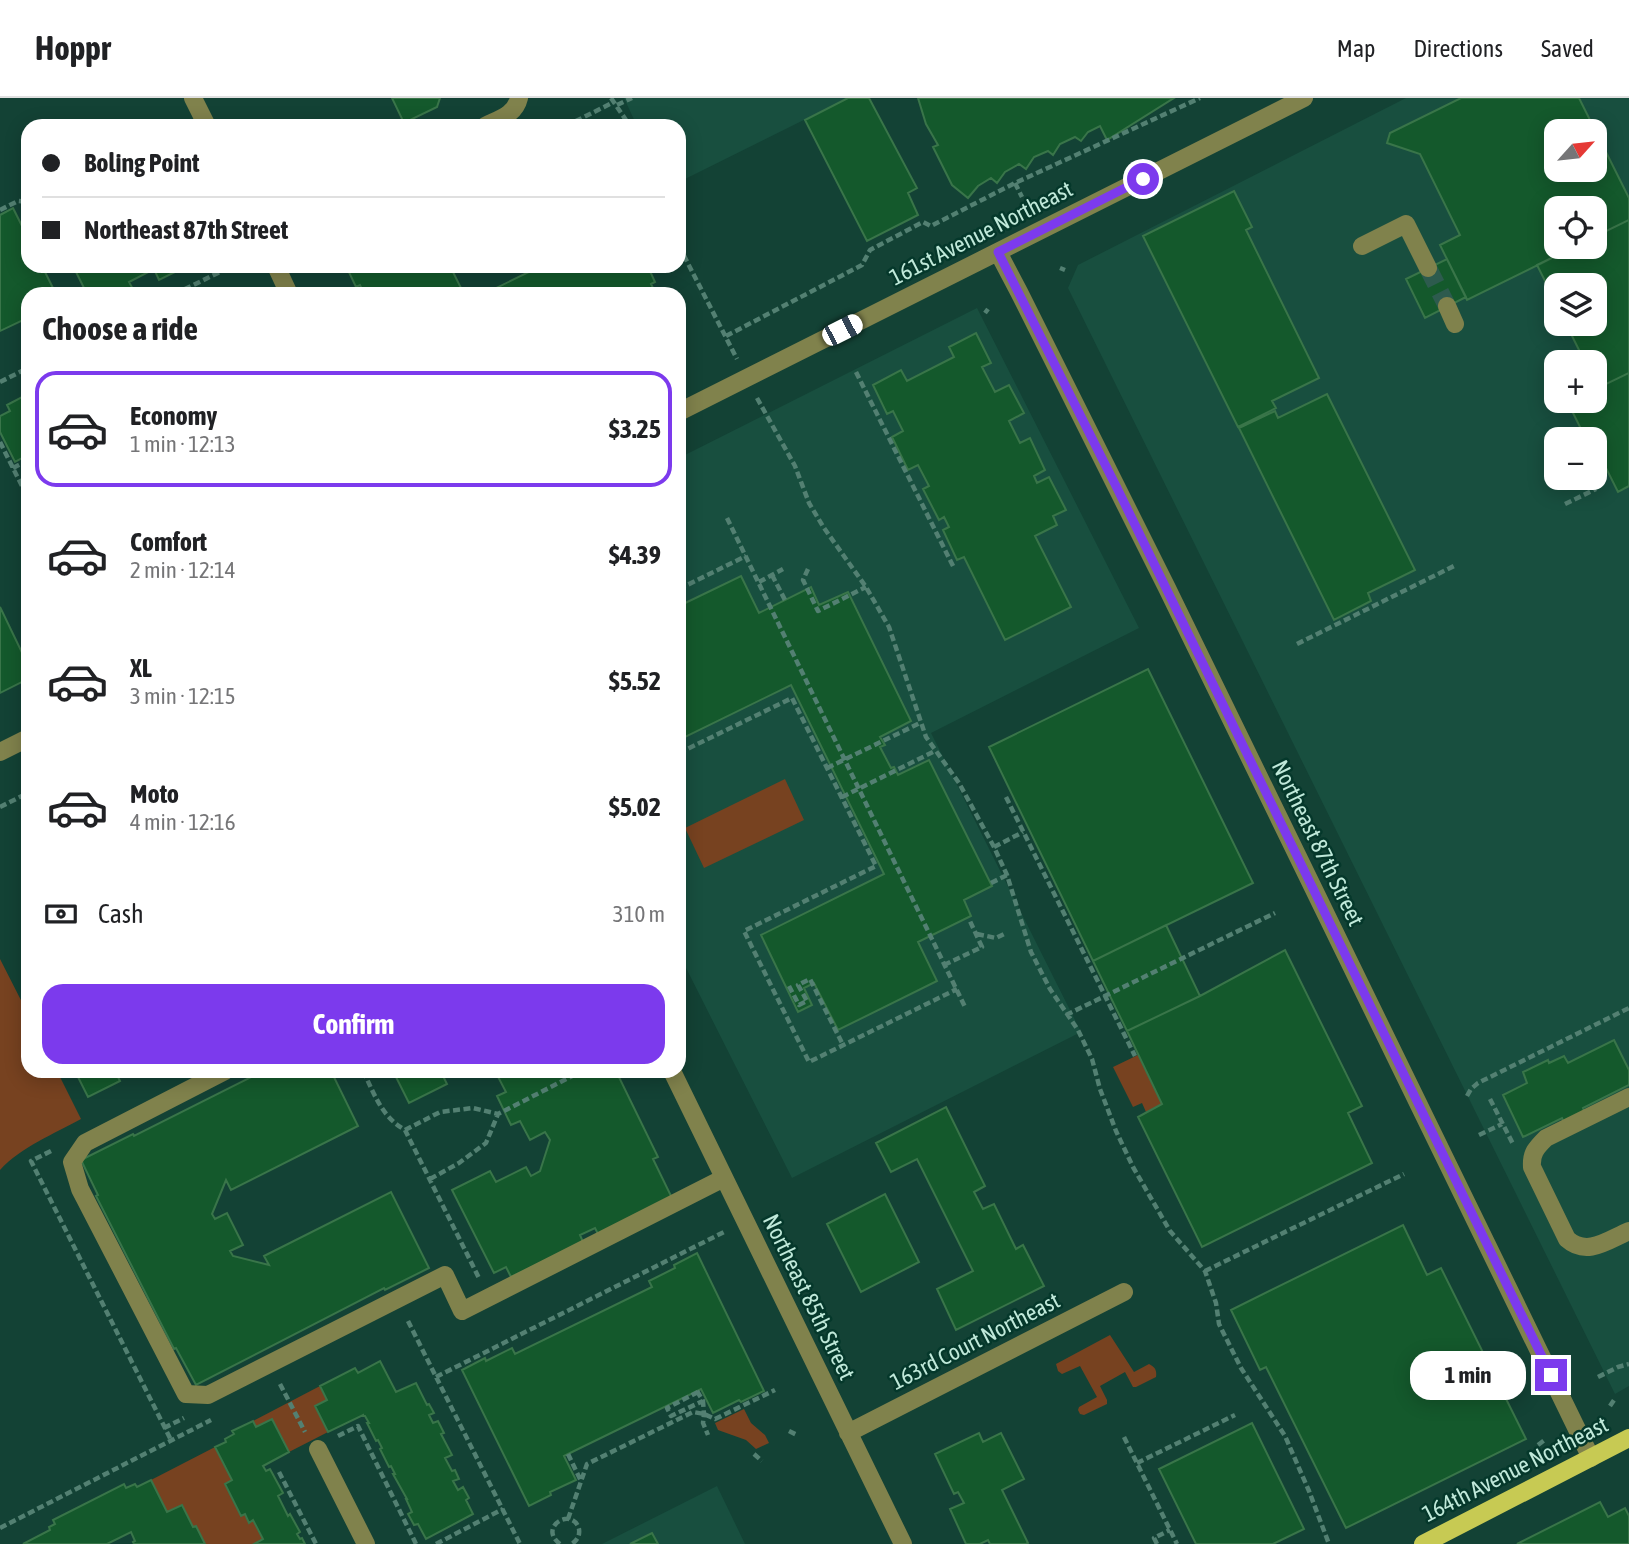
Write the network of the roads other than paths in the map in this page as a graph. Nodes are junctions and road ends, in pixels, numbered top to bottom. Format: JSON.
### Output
{"nodes":[{"id":1,"x":194,"y":98,"type":"edge"},
{"id":2,"x":519,"y":98,"type":"edge"},
{"id":3,"x":1304,"y":98,"type":"edge"},
{"id":4,"x":204,"y":119,"type":"edge"},
{"id":5,"x":498,"y":119,"type":"edge"},
{"id":6,"x":1362,"y":246,"type":"dead end"},
{"id":7,"x":998,"y":252,"type":"junction"},
{"id":8,"x":1428,"y":268,"type":"tunnel mouth"},
{"id":9,"x":1447,"y":306,"type":"tunnel mouth"},
{"id":10,"x":1455,"y":324,"type":"dead end"},
{"id":11,"x":686,"y":408,"type":"edge"},
{"id":12,"x":21,"y":742,"type":"edge"},
{"id":13,"x":0,"y":752,"type":"edge"},
{"id":14,"x":211,"y":1078,"type":"edge"},
{"id":15,"x":675,"y":1078,"type":"edge"},
{"id":16,"x":1629,"y":1097,"type":"edge"},
{"id":17,"x":724,"y":1178,"type":"junction"},
{"id":18,"x":1629,"y":1231,"type":"edge"},
{"id":19,"x":1124,"y":1293,"type":"dead end"},
{"id":20,"x":848,"y":1433,"type":"junction"},
{"id":21,"x":1629,"y":1438,"type":"edge"},
{"id":22,"x":318,"y":1449,"type":"dead end"},
{"id":23,"x":1591,"y":1458,"type":"junction"},
{"id":24,"x":366,"y":1544,"type":"edge"},
{"id":25,"x":903,"y":1544,"type":"edge"},
{"id":26,"x":1423,"y":1544,"type":"edge"}],
"edges":[{"from":1,"to":4,"type":"street"},
{"from":2,"to":5,"type":"street"},
{"from":3,"to":7,"type":"street","name":"161st Avenue Northeast"},
{"from":6,"to":8,"type":"street"},
{"from":7,"to":11,"type":"street","name":"161st Avenue Northeast"},
{"from":7,"to":23,"type":"street","name":"Northeast 87th Street"},
{"from":9,"to":10,"type":"street"},
{"from":12,"to":13,"type":"street"},
{"from":14,"to":17,"type":"street"},
{"from":15,"to":17,"type":"street","name":"Northeast 85th Street"},
{"from":16,"to":18,"type":"street"},
{"from":17,"to":20,"type":"street","name":"Northeast 85th Street"},
{"from":19,"to":20,"type":"street","name":"163rd Court Northeast"},
{"from":20,"to":25,"type":"street","name":"Northeast 85th Street"},
{"from":21,"to":23,"type":"main road","name":"164th Avenue Northeast"},
{"from":22,"to":24,"type":"street"},
{"from":23,"to":26,"type":"main road","name":"164th Avenue Northeast"}]}
